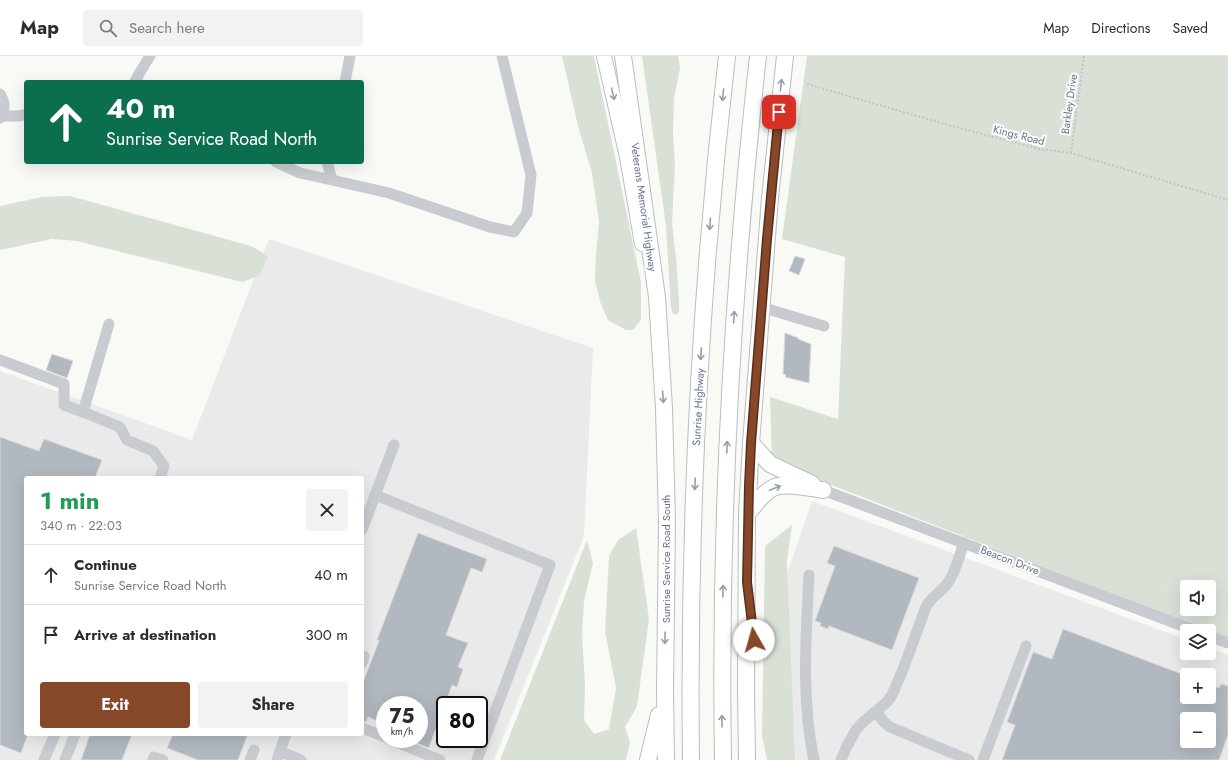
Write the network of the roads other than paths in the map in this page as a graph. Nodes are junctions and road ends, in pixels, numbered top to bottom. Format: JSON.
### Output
{"nodes":[{"id":1,"x":150,"y":56,"type":"edge"},
{"id":2,"x":350,"y":56,"type":"edge"},
{"id":3,"x":502,"y":56,"type":"edge"},
{"id":4,"x":604,"y":56,"type":"edge"},
{"id":5,"x":623,"y":56,"type":"edge"},
{"id":6,"x":727,"y":56,"type":"edge"},
{"id":7,"x":758,"y":56,"type":"edge"},
{"id":8,"x":785,"y":56,"type":"edge"},
{"id":9,"x":136,"y":80,"type":"edge"},
{"id":10,"x":345,"y":80,"type":"edge"},
{"id":11,"x":0,"y":94,"type":"edge"},
{"id":12,"x":24,"y":115,"type":"edge"},
{"id":13,"x":1,"y":117,"type":"edge"},
{"id":14,"x":280,"y":164,"type":"edge"},
{"id":15,"x":328,"y":164,"type":"edge"},
{"id":16,"x":332,"y":180,"type":"junction"},
{"id":17,"x":761,"y":307,"type":"junction"},
{"id":18,"x":109,"y":324,"type":"dead end"},
{"id":19,"x":824,"y":326,"type":"dead end"},
{"id":20,"x":661,"y":358,"type":"junction"},
{"id":21,"x":0,"y":360,"type":"edge"},
{"id":22,"x":83,"y":412,"type":"junction"},
{"id":23,"x":751,"y":443,"type":"junction"},
{"id":24,"x":394,"y":445,"type":"dead end"},
{"id":25,"x":161,"y":476,"type":"edge"},
{"id":26,"x":823,"y":490,"type":"junction"},
{"id":27,"x":375,"y":495,"type":"junction"},
{"id":28,"x":747,"y":514,"type":"junction"},
{"id":29,"x":364,"y":525,"type":"edge"},
{"id":30,"x":964,"y":543,"type":"junction"},
{"id":31,"x":809,"y":575,"type":"dead end"},
{"id":32,"x":747,"y":582,"type":"junction"},
{"id":33,"x":1180,"y":625,"type":"edge"},
{"id":34,"x":1216,"y":639,"type":"edge"},
{"id":35,"x":1228,"y":643,"type":"edge"},
{"id":36,"x":1026,"y":646,"type":"dead end"},
{"id":37,"x":665,"y":690,"type":"junction"},
{"id":38,"x":876,"y":712,"type":"junction"},
{"id":39,"x":364,"y":729,"type":"edge"},
{"id":40,"x":376,"y":733,"type":"edge"},
{"id":41,"x":53,"y":736,"type":"edge"},
{"id":42,"x":74,"y":736,"type":"edge"},
{"id":43,"x":285,"y":736,"type":"edge"},
{"id":44,"x":411,"y":748,"type":"edge"},
{"id":45,"x":278,"y":756,"type":"edge"},
{"id":46,"x":44,"y":760,"type":"edge"},
{"id":47,"x":65,"y":760,"type":"edge"},
{"id":48,"x":153,"y":760,"type":"edge"},
{"id":49,"x":163,"y":760,"type":"edge"},
{"id":50,"x":301,"y":760,"type":"edge"},
{"id":51,"x":440,"y":760,"type":"edge"},
{"id":52,"x":476,"y":760,"type":"edge"},
{"id":53,"x":648,"y":760,"type":"edge"},
{"id":54,"x":666,"y":760,"type":"edge"},
{"id":55,"x":691,"y":760,"type":"edge"},
{"id":56,"x":722,"y":760,"type":"edge"},
{"id":57,"x":747,"y":760,"type":"edge"},
{"id":58,"x":758,"y":760,"type":"edge"},
{"id":59,"x":814,"y":760,"type":"edge"},
{"id":60,"x":841,"y":760,"type":"edge"},
{"id":61,"x":969,"y":760,"type":"edge"},
{"id":62,"x":983,"y":760,"type":"edge"}],
"edges":[{"from":1,"to":9,"type":"street"},
{"from":2,"to":10,"type":"street"},
{"from":3,"to":16,"type":"street"},
{"from":4,"to":20,"type":"main road","one_way":true},
{"from":5,"to":20,"type":"highway","name":"Veterans Memorial Highway"},
{"from":6,"to":55,"type":"highway","name":"Sunrise Highway","one_way":true},
{"from":56,"to":7,"type":"highway","one_way":true},
{"from":17,"to":8,"type":"highway","one_way":true},
{"from":11,"to":13,"type":"street"},
{"from":12,"to":13,"type":"street"},
{"from":14,"to":16,"type":"street"},
{"from":15,"to":16,"type":"street"},
{"from":17,"to":19,"type":"street"},
{"from":17,"to":23,"type":"highway"},
{"from":18,"to":22,"type":"street"},
{"from":20,"to":37,"type":"highway","name":"Sunrise Service Road South","one_way":true},
{"from":21,"to":22,"type":"street"},
{"from":22,"to":25,"type":"street"},
{"from":23,"to":26,"type":"highway"},
{"from":23,"to":28,"type":"highway"},
{"from":24,"to":27,"type":"street"},
{"from":28,"to":26,"type":"highway","one_way":true},
{"from":26,"to":30,"type":"street","name":"Beacon Drive"},
{"from":27,"to":29,"type":"street"},
{"from":27,"to":52,"type":"street"},
{"from":28,"to":32,"type":"highway"},
{"from":30,"to":33,"type":"street","name":"Beacon Drive"},
{"from":30,"to":38,"type":"street"},
{"from":31,"to":59,"type":"street"},
{"from":32,"to":57,"type":"highway"},
{"from":32,"to":58,"type":"highway"},
{"from":34,"to":35,"type":"street"},
{"from":36,"to":62,"type":"street"},
{"from":37,"to":53,"type":"highway"},
{"from":37,"to":54,"type":"highway","name":"Sunrise Service Road South"},
{"from":38,"to":60,"type":"street"},
{"from":38,"to":61,"type":"street"},
{"from":39,"to":40,"type":"street"},
{"from":41,"to":46,"type":"street"},
{"from":42,"to":47,"type":"street"},
{"from":43,"to":45,"type":"street"},
{"from":44,"to":51,"type":"street"},
{"from":45,"to":50,"type":"street"},
{"from":48,"to":49,"type":"street"}]}
